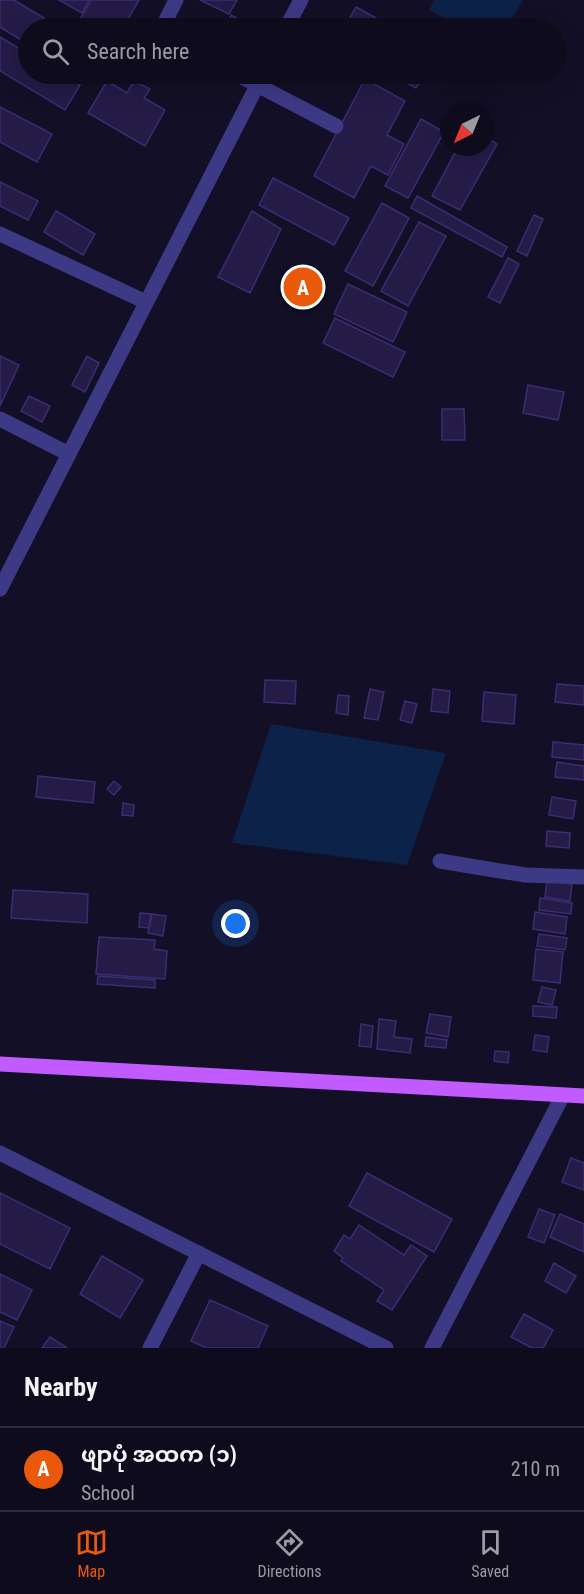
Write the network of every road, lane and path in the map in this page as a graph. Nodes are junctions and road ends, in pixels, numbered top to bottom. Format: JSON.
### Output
{"nodes":[{"id":1,"x":176,"y":0,"type":"edge"},
{"id":2,"x":301,"y":0,"type":"edge"},
{"id":3,"x":167,"y":18,"type":"edge"},
{"id":4,"x":291,"y":18,"type":"edge"},
{"id":5,"x":257,"y":84,"type":"edge"},
{"id":6,"x":268,"y":84,"type":"edge"},
{"id":7,"x":336,"y":126,"type":"dead end"},
{"id":8,"x":0,"y":234,"type":"edge"},
{"id":9,"x":146,"y":302,"type":"junction"},
{"id":10,"x":0,"y":419,"type":"edge"},
{"id":11,"x":69,"y":454,"type":"junction"},
{"id":12,"x":0,"y":589,"type":"edge"},
{"id":13,"x":440,"y":861,"type":"dead end"},
{"id":14,"x":584,"y":877,"type":"edge"},
{"id":15,"x":0,"y":1064,"type":"edge"},
{"id":16,"x":563,"y":1095,"type":"junction"},
{"id":17,"x":584,"y":1096,"type":"edge"},
{"id":18,"x":0,"y":1153,"type":"edge"},
{"id":19,"x":199,"y":1253,"type":"junction"},
{"id":20,"x":150,"y":1348,"type":"edge"},
{"id":21,"x":386,"y":1348,"type":"edge"},
{"id":22,"x":432,"y":1348,"type":"edge"}],
"edges":[{"from":1,"to":3,"type":"street"},
{"from":2,"to":4,"type":"street"},
{"from":5,"to":9,"type":"street"},
{"from":6,"to":7,"type":"street"},
{"from":8,"to":9,"type":"street"},
{"from":9,"to":11,"type":"street"},
{"from":10,"to":11,"type":"street"},
{"from":11,"to":12,"type":"street"},
{"from":13,"to":14,"type":"street"},
{"from":15,"to":16,"type":"main road"},
{"from":16,"to":17,"type":"main road"},
{"from":16,"to":22,"type":"street"},
{"from":18,"to":19,"type":"street"},
{"from":19,"to":20,"type":"street"},
{"from":19,"to":21,"type":"street"}]}
